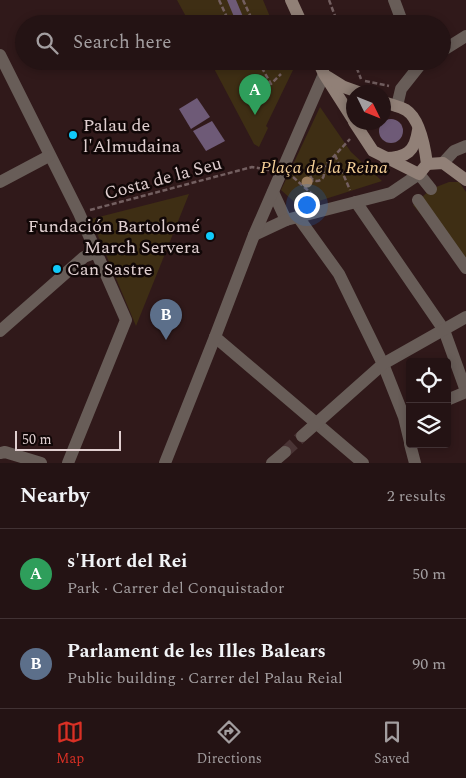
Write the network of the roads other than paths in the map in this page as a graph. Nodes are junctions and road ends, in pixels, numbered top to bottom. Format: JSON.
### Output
{"nodes":[{"id":1,"x":292,"y":0,"type":"edge"},
{"id":2,"x":394,"y":0,"type":"edge"},
{"id":3,"x":298,"y":15,"type":"edge"},
{"id":4,"x":400,"y":15,"type":"edge"},
{"id":5,"x":466,"y":36,"type":"edge"},
{"id":6,"x":451,"y":45,"type":"edge"},
{"id":7,"x":0,"y":55,"type":"edge"},
{"id":8,"x":322,"y":70,"type":"edge"},
{"id":9,"x":416,"y":70,"type":"edge"},
{"id":10,"x":324,"y":74,"type":"junction"},
{"id":11,"x":346,"y":88,"type":"edge"},
{"id":12,"x":391,"y":102,"type":"edge"},
{"id":13,"x":346,"y":106,"type":"edge"},
{"id":14,"x":391,"y":106,"type":"edge"},
{"id":15,"x":362,"y":130,"type":"edge"},
{"id":16,"x":418,"y":130,"type":"junction"},
{"id":17,"x":466,"y":146,"type":"edge"},
{"id":18,"x":49,"y":156,"type":"junction"},
{"id":19,"x":385,"y":158,"type":"junction"},
{"id":20,"x":443,"y":163,"type":"junction"},
{"id":21,"x":423,"y":169,"type":"junction"},
{"id":22,"x":463,"y":180,"type":"edge"},
{"id":23,"x":0,"y":182,"type":"edge"},
{"id":24,"x":431,"y":189,"type":"dead end"},
{"id":25,"x":273,"y":192,"type":"junction"},
{"id":26,"x":418,"y":200,"type":"dead end"},
{"id":27,"x":356,"y":202,"type":"junction"},
{"id":28,"x":292,"y":219,"type":"junction"},
{"id":29,"x":254,"y":235,"type":"junction"},
{"id":30,"x":97,"y":252,"type":"junction"},
{"id":31,"x":466,"y":268,"type":"edge"},
{"id":32,"x":466,"y":317,"type":"edge"},
{"id":33,"x":444,"y":330,"type":"junction"},
{"id":34,"x":0,"y":332,"type":"edge"},
{"id":35,"x":215,"y":337,"type":"junction"},
{"id":36,"x":383,"y":364,"type":"junction"},
{"id":37,"x":466,"y":392,"type":"edge"},
{"id":38,"x":451,"y":398,"type":"edge"},
{"id":39,"x":406,"y":414,"type":"edge"},
{"id":40,"x":316,"y":423,"type":"junction"},
{"id":41,"x":302,"y":436,"type":"tunnel mouth"},
{"id":42,"x":411,"y":448,"type":"edge"},
{"id":43,"x":285,"y":452,"type":"tunnel mouth"},
{"id":44,"x":0,"y":453,"type":"edge"},
{"id":45,"x":41,"y":463,"type":"edge"},
{"id":46,"x":68,"y":463,"type":"edge"},
{"id":47,"x":165,"y":463,"type":"edge"},
{"id":48,"x":272,"y":463,"type":"edge"},
{"id":49,"x":363,"y":463,"type":"edge"},
{"id":50,"x":415,"y":463,"type":"edge"}],
"edges":[{"from":1,"to":3,"type":"street"},
{"from":2,"to":4,"type":"street"},
{"from":5,"to":6,"type":"street"},
{"from":7,"to":18,"type":"street"},
{"from":8,"to":10,"type":"street"},
{"from":9,"to":12,"type":"street"},
{"from":10,"to":11,"type":"street"},
{"from":10,"to":13,"type":"street"},
{"from":10,"to":25,"type":"street"},
{"from":14,"to":16,"type":"street"},
{"from":15,"to":19,"type":"street"},
{"from":16,"to":19,"type":"street"},
{"from":16,"to":21,"type":"street"},
{"from":17,"to":20,"type":"street"},
{"from":18,"to":23,"type":"street"},
{"from":18,"to":30,"type":"street"},
{"from":19,"to":21,"type":"street"},
{"from":20,"to":21,"type":"street"},
{"from":20,"to":22,"type":"street"},
{"from":21,"to":24,"type":"street"},
{"from":21,"to":27,"type":"street"},
{"from":25,"to":28,"type":"street"},
{"from":25,"to":29,"type":"street"},
{"from":26,"to":31,"type":"street"},
{"from":27,"to":28,"type":"street"},
{"from":27,"to":33,"type":"street"},
{"from":28,"to":29,"type":"street"},
{"from":28,"to":36,"type":"street"},
{"from":29,"to":35,"type":"street"},
{"from":30,"to":34,"type":"street"},
{"from":30,"to":46,"type":"street"},
{"from":32,"to":33,"type":"street"},
{"from":33,"to":36,"type":"street"},
{"from":33,"to":37,"type":"street"},
{"from":35,"to":40,"type":"street"},
{"from":35,"to":47,"type":"street"},
{"from":36,"to":39,"type":"street"},
{"from":36,"to":40,"type":"street"},
{"from":37,"to":38,"type":"street"},
{"from":40,"to":41,"type":"street"},
{"from":40,"to":49,"type":"street"},
{"from":42,"to":50,"type":"street"},
{"from":43,"to":48,"type":"street"},
{"from":44,"to":45,"type":"street"}]}
